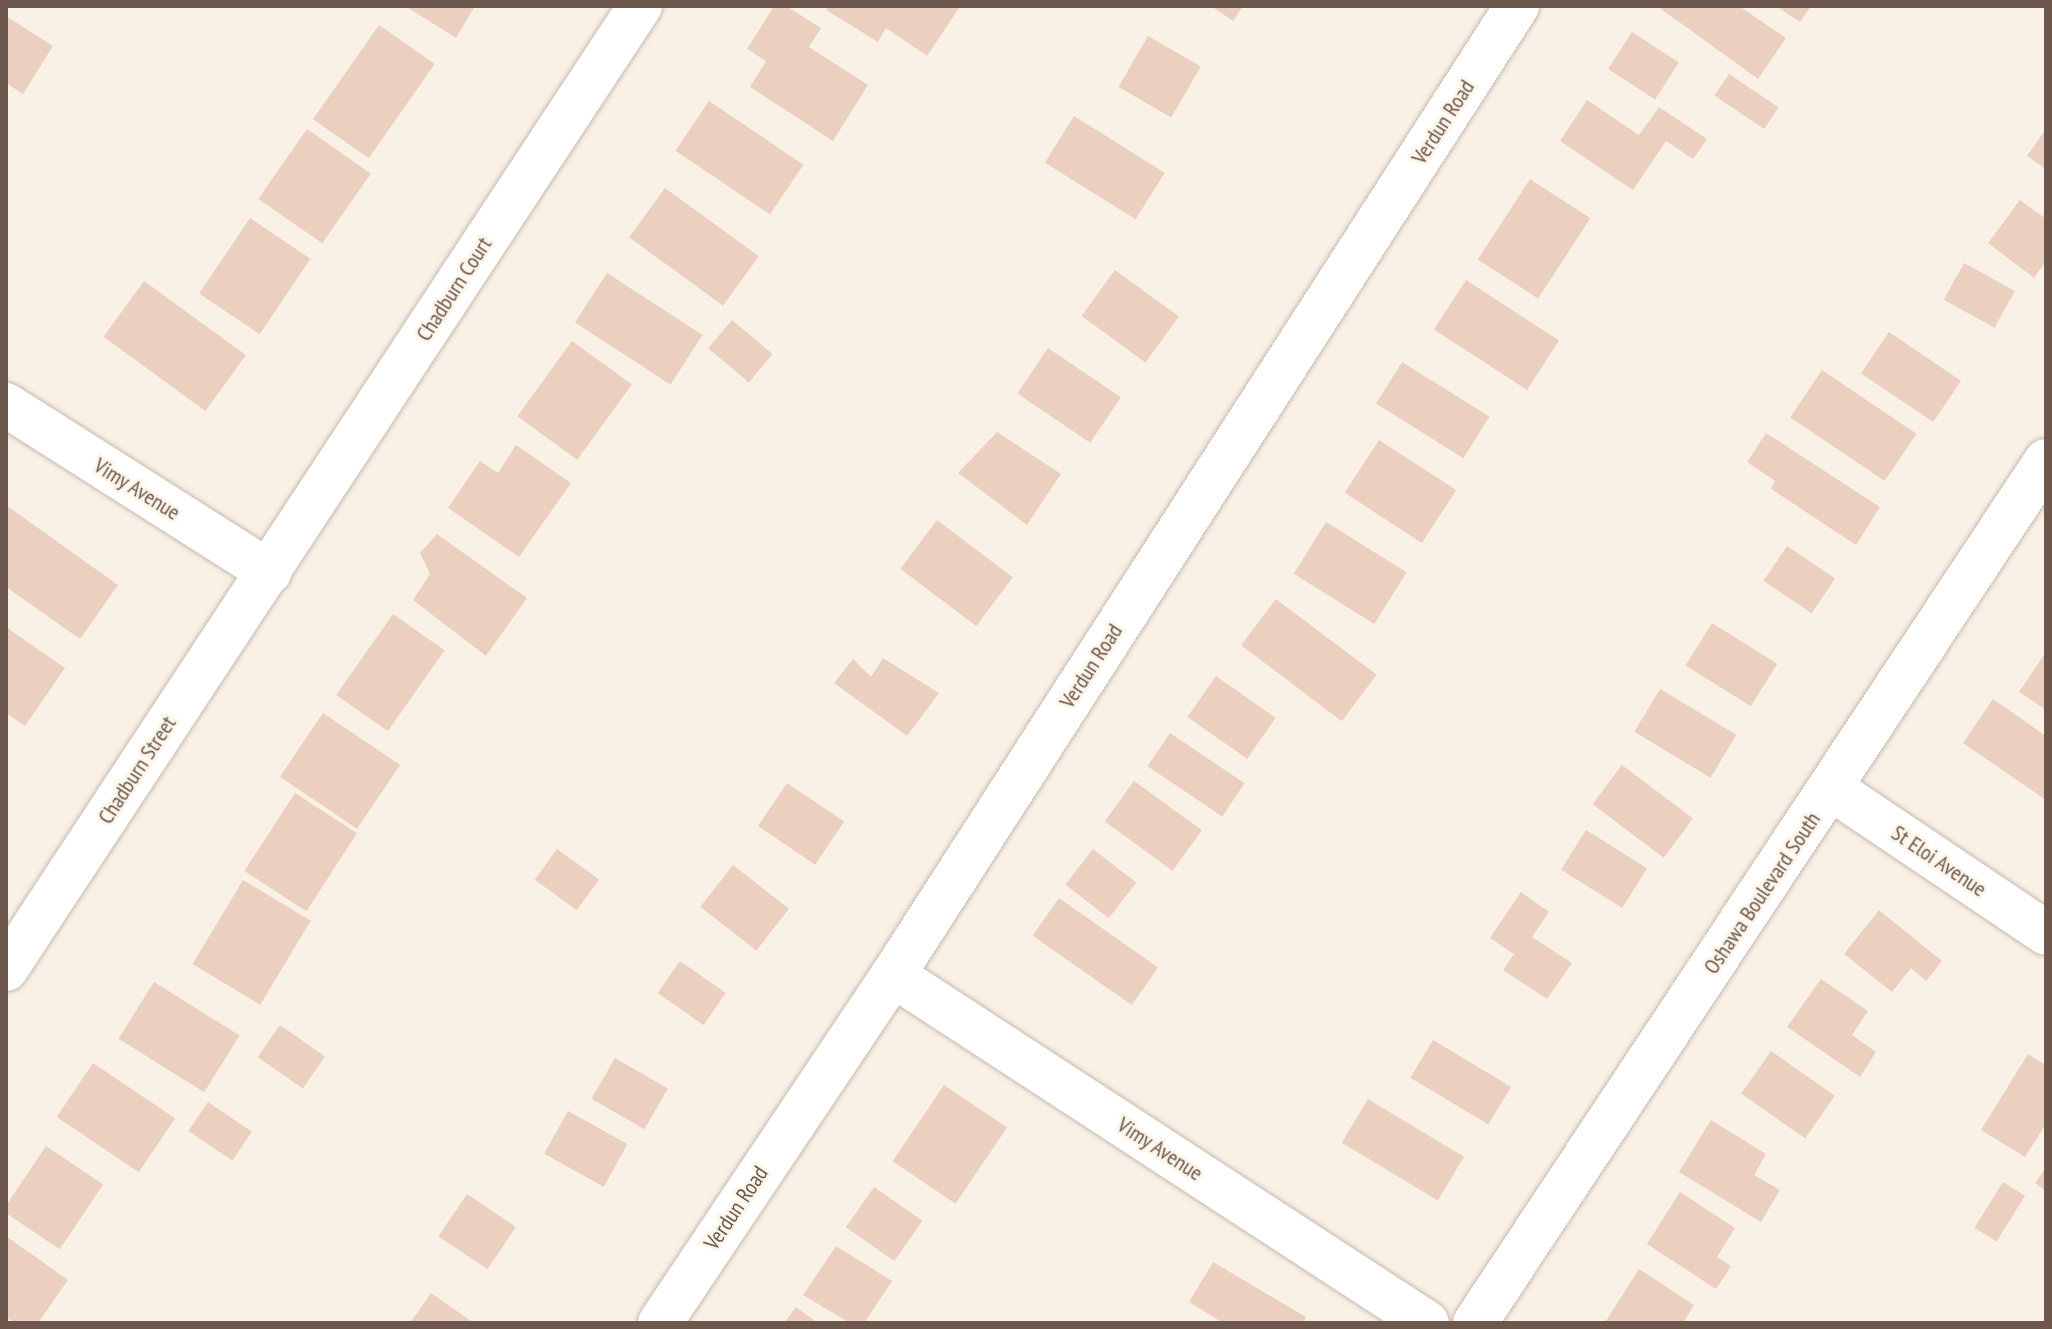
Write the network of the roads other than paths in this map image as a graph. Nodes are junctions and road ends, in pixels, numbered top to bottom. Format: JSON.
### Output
{"nodes":[{"id":1,"x":640,"y":6,"type":"edge"},
{"id":2,"x":1517,"y":6,"type":"edge"},
{"id":3,"x":6,"y":405,"type":"edge"},
{"id":4,"x":2046,"y":461,"type":"edge"},
{"id":5,"x":269,"y":572,"type":"junction"},
{"id":6,"x":1832,"y":789,"type":"junction"},
{"id":7,"x":2046,"y":933,"type":"edge"},
{"id":8,"x":6,"y":969,"type":"edge"},
{"id":9,"x":893,"y":975,"type":"junction"},
{"id":10,"x":660,"y":1323,"type":"edge"},
{"id":11,"x":1427,"y":1323,"type":"edge"},
{"id":12,"x":1475,"y":1323,"type":"edge"}],
"edges":[{"from":1,"to":5,"type":"street","name":"Chadburn Court"},
{"from":2,"to":9,"type":"street","name":"Verdun Road"},
{"from":3,"to":5,"type":"street","name":"Vimy Avenue"},
{"from":4,"to":6,"type":"street","name":"Oshawa Boulevard South"},
{"from":5,"to":8,"type":"street","name":"Chadburn Street"},
{"from":6,"to":7,"type":"street","name":"St Eloi Avenue"},
{"from":6,"to":12,"type":"street","name":"Oshawa Boulevard South"},
{"from":9,"to":10,"type":"street","name":"Verdun Road"},
{"from":9,"to":11,"type":"street","name":"Vimy Avenue"}]}
